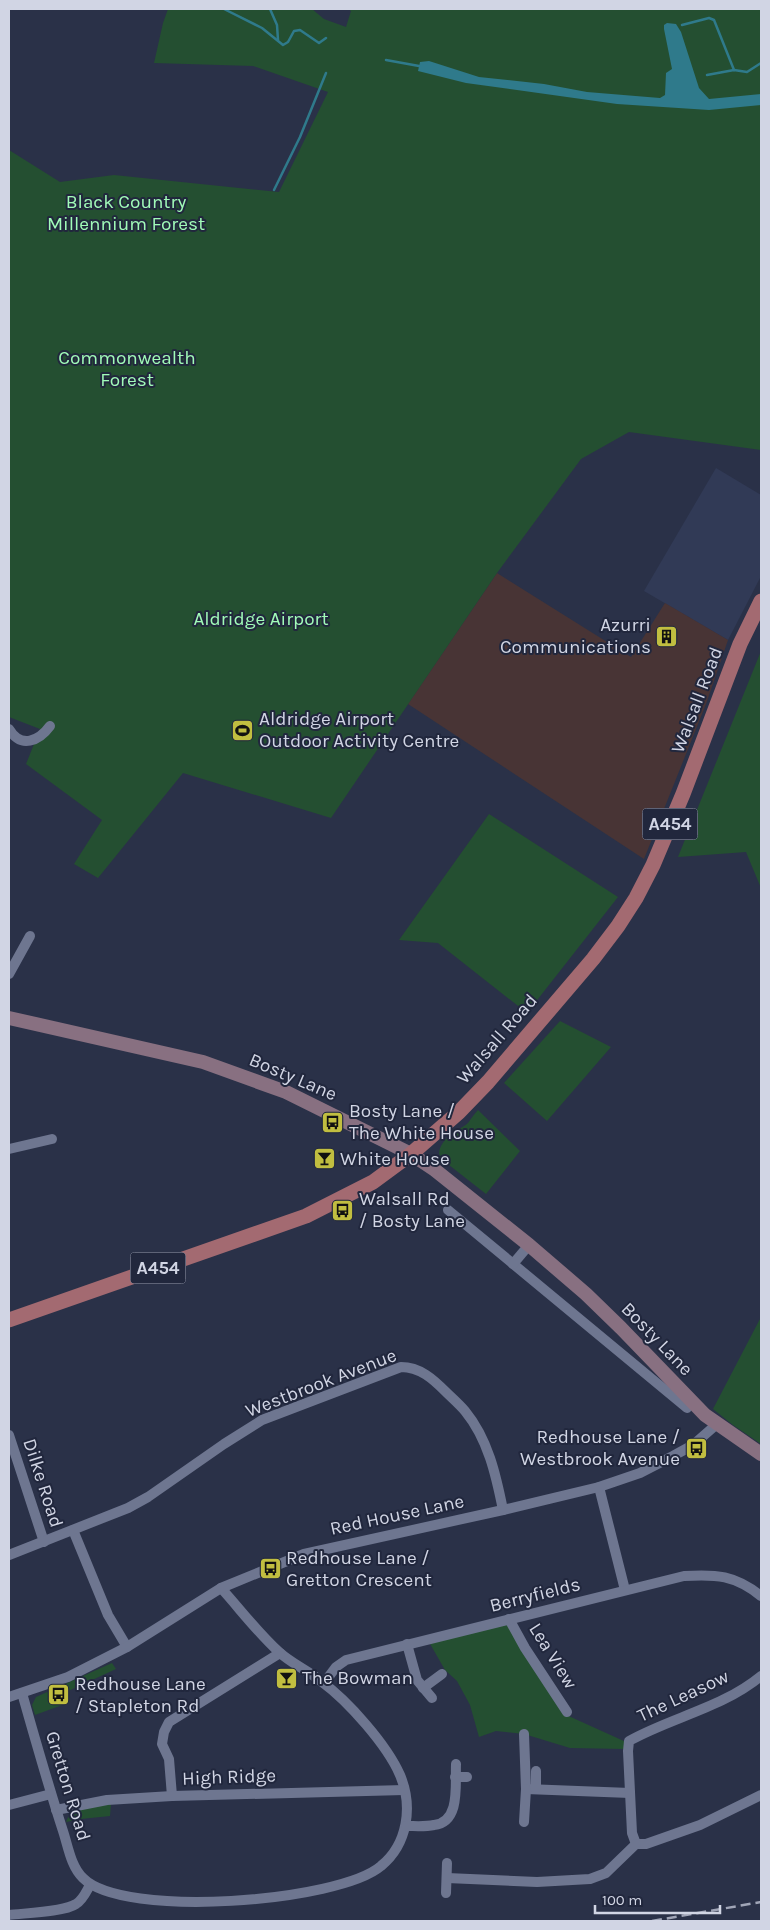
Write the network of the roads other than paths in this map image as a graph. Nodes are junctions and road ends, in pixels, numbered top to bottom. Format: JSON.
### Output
{"nodes":[{"id":1,"x":761,"y":601,"type":"edge"},
{"id":2,"x":50,"y":726,"type":"dead end"},
{"id":3,"x":9,"y":729,"type":"edge"},
{"id":4,"x":30,"y":936,"type":"dead end"},
{"id":5,"x":9,"y":974,"type":"edge"},
{"id":6,"x":9,"y":1018,"type":"edge"},
{"id":7,"x":38,"y":1132,"type":"dead end"},
{"id":8,"x":52,"y":1139,"type":"dead end"},
{"id":9,"x":38,"y":1142,"type":"junction"},
{"id":10,"x":9,"y":1150,"type":"edge"},
{"id":11,"x":411,"y":1154,"type":"junction"},
{"id":12,"x":448,"y":1210,"type":"dead end"},
{"id":13,"x":529,"y":1245,"type":"junction"},
{"id":14,"x":513,"y":1264,"type":"junction"},
{"id":15,"x":9,"y":1320,"type":"edge"},
{"id":16,"x":687,"y":1408,"type":"dead end"},
{"id":17,"x":717,"y":1424,"type":"junction"},
{"id":18,"x":9,"y":1435,"type":"edge"},
{"id":19,"x":761,"y":1454,"type":"edge"},
{"id":20,"x":599,"y":1487,"type":"junction"},
{"id":21,"x":503,"y":1510,"type":"junction"},
{"id":22,"x":73,"y":1530,"type":"junction"},
{"id":23,"x":44,"y":1542,"type":"junction"},
{"id":24,"x":9,"y":1555,"type":"edge"},
{"id":25,"x":221,"y":1588,"type":"junction"},
{"id":26,"x":625,"y":1590,"type":"junction"},
{"id":27,"x":761,"y":1596,"type":"edge"},
{"id":28,"x":510,"y":1619,"type":"junction"},
{"id":29,"x":407,"y":1644,"type":"junction"},
{"id":30,"x":127,"y":1647,"type":"junction"},
{"id":31,"x":280,"y":1653,"type":"junction"},
{"id":32,"x":442,"y":1674,"type":"dead end"},
{"id":33,"x":761,"y":1676,"type":"edge"},
{"id":34,"x":324,"y":1682,"type":"junction"},
{"id":35,"x":423,"y":1688,"type":"junction"},
{"id":36,"x":22,"y":1693,"type":"junction"},
{"id":37,"x":9,"y":1697,"type":"edge"},
{"id":38,"x":432,"y":1698,"type":"dead end"},
{"id":39,"x":568,"y":1712,"type":"dead end"},
{"id":40,"x":524,"y":1734,"type":"dead end"},
{"id":41,"x":456,"y":1764,"type":"dead end"},
{"id":42,"x":536,"y":1771,"type":"dead end"},
{"id":43,"x":455,"y":1777,"type":"junction"},
{"id":44,"x":467,"y":1777,"type":"dead end"},
{"id":45,"x":531,"y":1789,"type":"junction"},
{"id":46,"x":404,"y":1790,"type":"junction"},
{"id":47,"x":630,"y":1793,"type":"junction"},
{"id":48,"x":51,"y":1794,"type":"junction"},
{"id":49,"x":761,"y":1795,"type":"edge"},
{"id":50,"x":172,"y":1796,"type":"junction"},
{"id":51,"x":9,"y":1805,"type":"edge"},
{"id":52,"x":56,"y":1810,"type":"junction"},
{"id":53,"x":524,"y":1822,"type":"dead end"},
{"id":54,"x":406,"y":1826,"type":"junction"},
{"id":55,"x":636,"y":1844,"type":"junction"},
{"id":56,"x":446,"y":1863,"type":"dead end"},
{"id":57,"x":447,"y":1878,"type":"junction"},
{"id":58,"x":90,"y":1885,"type":"junction"},
{"id":59,"x":446,"y":1893,"type":"dead end"},
{"id":60,"x":9,"y":1915,"type":"edge"}],
"edges":[{"from":1,"to":11,"type":"main road","name":"Walsall Road","number":"A454"},
{"from":2,"to":3,"type":"street"},
{"from":4,"to":5,"type":"street"},
{"from":6,"to":11,"type":"main road","name":"Bosty Lane"},
{"from":7,"to":9,"type":"street"},
{"from":8,"to":9,"type":"street"},
{"from":9,"to":10,"type":"street"},
{"from":11,"to":13,"type":"main road","name":"Bosty Lane"},
{"from":11,"to":15,"type":"main road","name":"Walsall Road","number":"A454"},
{"from":12,"to":14,"type":"street","name":"Bosty Lane"},
{"from":13,"to":14,"type":"street"},
{"from":13,"to":17,"type":"main road","name":"Bosty Lane"},
{"from":14,"to":16,"type":"street","name":"Bosty Lane"},
{"from":17,"to":19,"type":"main road","name":"Bosty Lane"},
{"from":17,"to":20,"type":"street","name":"Red House Lane"},
{"from":18,"to":23,"type":"street","name":"Dilke Road"},
{"from":20,"to":21,"type":"street","name":"Red House Lane"},
{"from":20,"to":26,"type":"street"},
{"from":21,"to":22,"type":"street","name":"Westbrook Avenue"},
{"from":21,"to":25,"type":"street","name":"Red House Lane"},
{"from":22,"to":23,"type":"street","name":"Westbrook Avenue"},
{"from":22,"to":30,"type":"street"},
{"from":23,"to":24,"type":"street","name":"Westbrook Avenue"},
{"from":25,"to":30,"type":"street","name":"Red House Lane"},
{"from":25,"to":31,"type":"street"},
{"from":26,"to":27,"type":"street","name":"Berryfields"},
{"from":26,"to":28,"type":"street","name":"Berryfields"},
{"from":28,"to":29,"type":"street","name":"Berryfields"},
{"from":28,"to":39,"type":"street","name":"Lea View"},
{"from":29,"to":34,"type":"street","name":"Berryfields"},
{"from":29,"to":35,"type":"street"},
{"from":30,"to":36,"type":"street","name":"Red House Lane"},
{"from":31,"to":34,"type":"street"},
{"from":31,"to":50,"type":"street"},
{"from":32,"to":35,"type":"street"},
{"from":33,"to":47,"type":"street","name":"The Leasow"},
{"from":34,"to":46,"type":"street"},
{"from":35,"to":38,"type":"street"},
{"from":36,"to":37,"type":"street","name":"Red House Lane"},
{"from":36,"to":48,"type":"street","name":"Gretton Road"},
{"from":40,"to":45,"type":"street"},
{"from":41,"to":43,"type":"street"},
{"from":42,"to":45,"type":"street"},
{"from":43,"to":44,"type":"street"},
{"from":43,"to":54,"type":"street"},
{"from":45,"to":47,"type":"street"},
{"from":45,"to":53,"type":"street"},
{"from":46,"to":50,"type":"street","name":"High Ridge"},
{"from":46,"to":54,"type":"street"},
{"from":47,"to":55,"type":"street"},
{"from":48,"to":51,"type":"street"},
{"from":48,"to":52,"type":"street","name":"Gretton Road"},
{"from":49,"to":55,"type":"street"},
{"from":50,"to":52,"type":"street","name":"High Ridge"},
{"from":52,"to":58,"type":"street","name":"Gretton Road"},
{"from":54,"to":58,"type":"street"},
{"from":55,"to":57,"type":"street"},
{"from":56,"to":57,"type":"street"},
{"from":57,"to":59,"type":"street"},
{"from":58,"to":60,"type":"street"}]}
